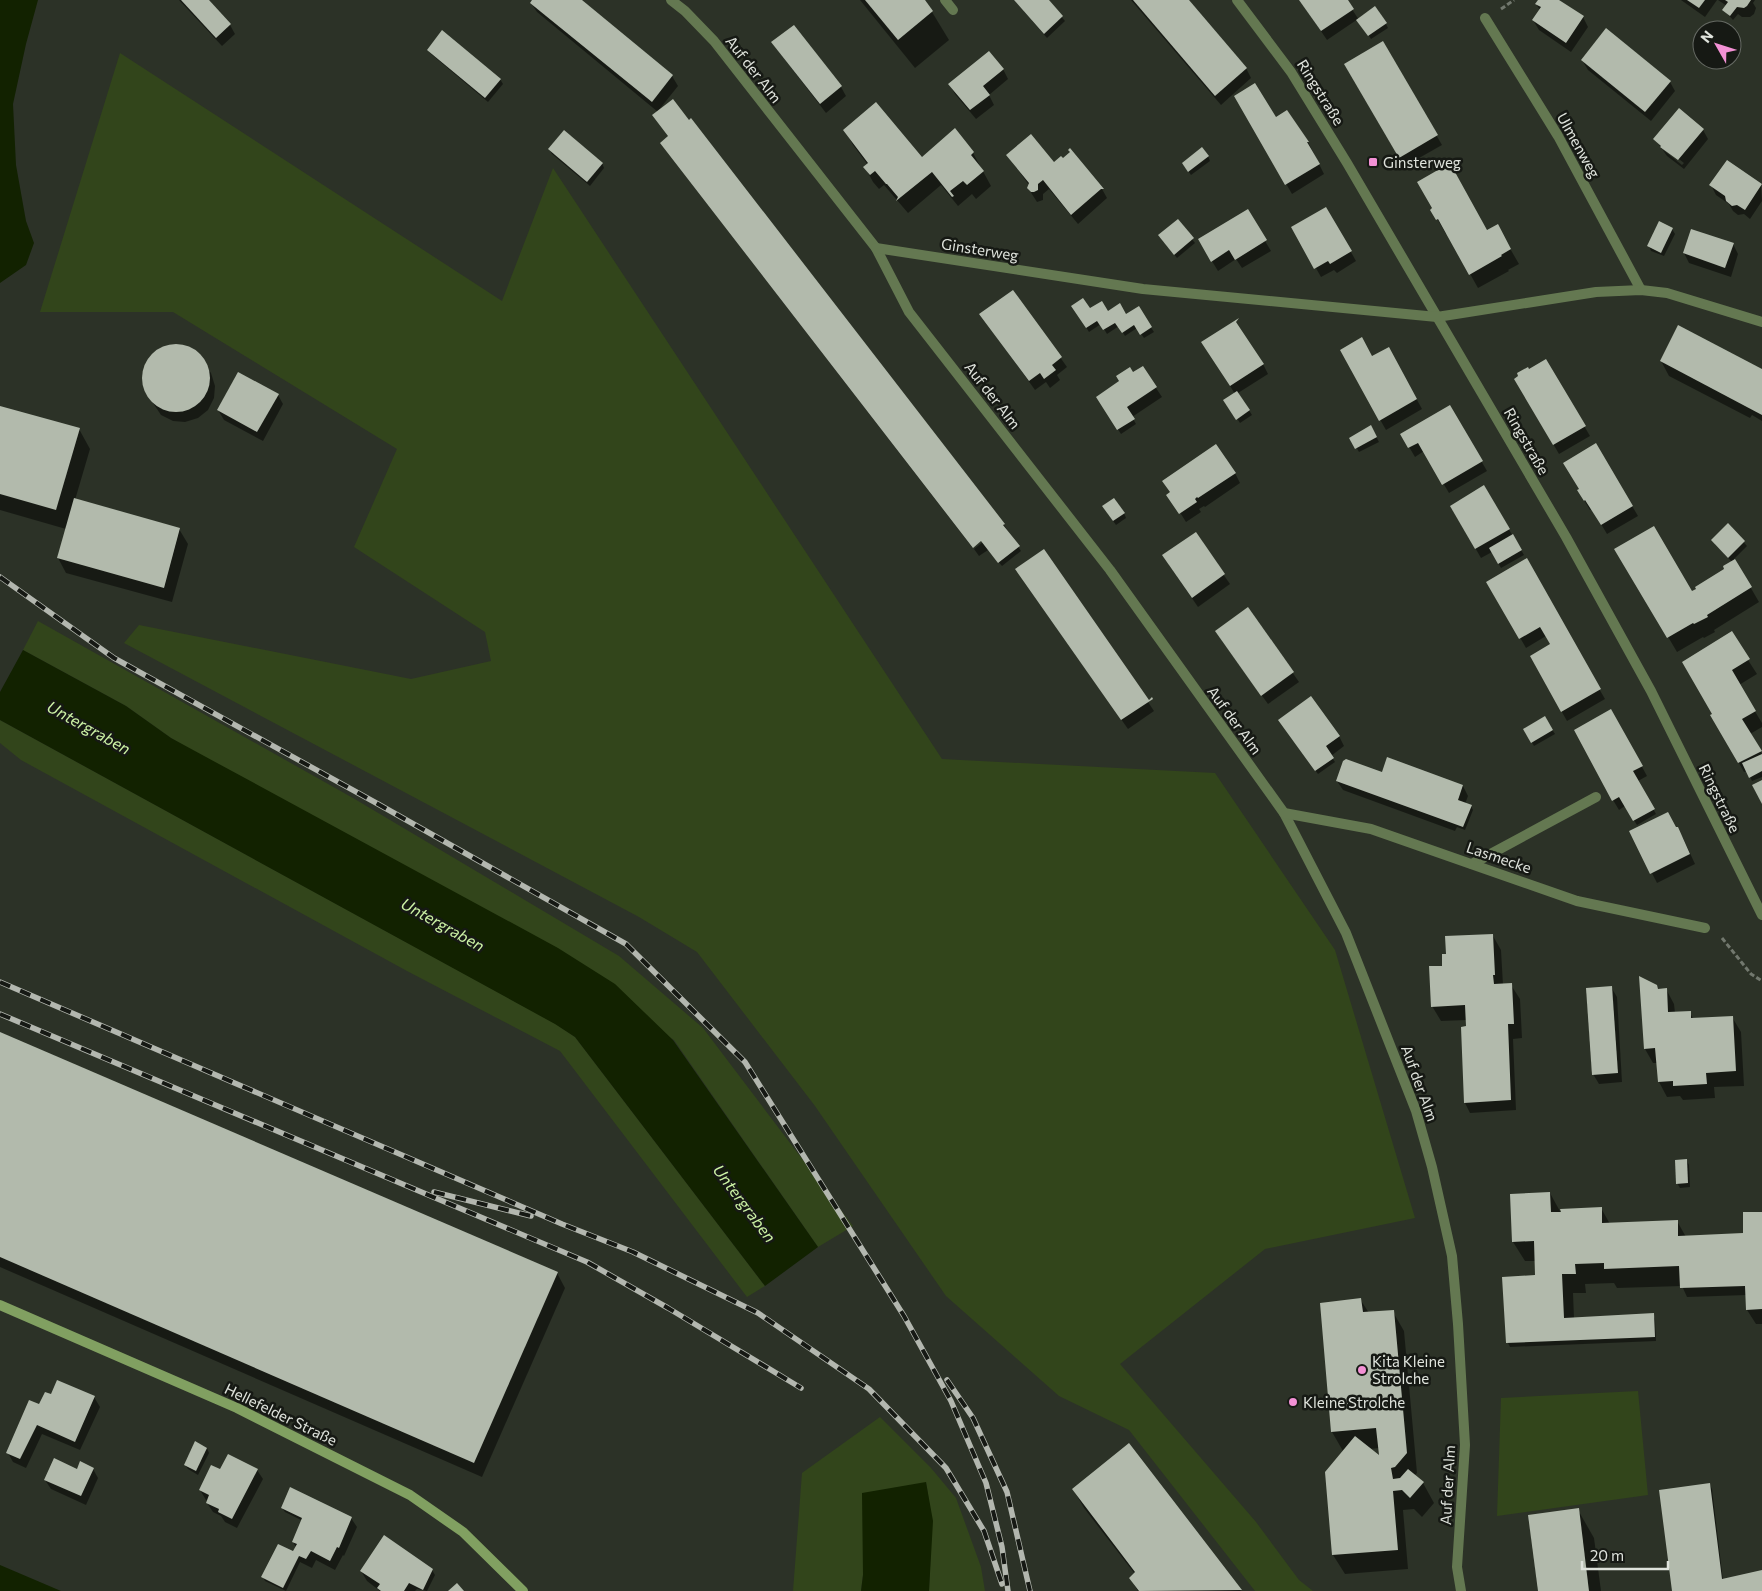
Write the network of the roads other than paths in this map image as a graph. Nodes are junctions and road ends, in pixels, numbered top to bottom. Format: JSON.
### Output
{"nodes":[{"id":1,"x":671,"y":0,"type":"edge"},
{"id":2,"x":945,"y":0,"type":"edge"},
{"id":3,"x":1237,"y":0,"type":"edge"},
{"id":4,"x":953,"y":10,"type":"dead end"},
{"id":5,"x":1485,"y":18,"type":"dead end"},
{"id":6,"x":876,"y":248,"type":"junction"},
{"id":7,"x":1641,"y":290,"type":"junction"},
{"id":8,"x":1437,"y":317,"type":"junction"},
{"id":9,"x":1762,"y":322,"type":"edge"},
{"id":10,"x":1596,"y":797,"type":"dead end"},
{"id":11,"x":1284,"y":813,"type":"junction"},
{"id":12,"x":1472,"y":864,"type":"junction"},
{"id":13,"x":1762,"y":915,"type":"edge"},
{"id":14,"x":1705,"y":928,"type":"road end"},
{"id":15,"x":0,"y":1305,"type":"edge"},
{"id":16,"x":523,"y":1591,"type":"edge"},
{"id":17,"x":1461,"y":1591,"type":"edge"}],
"edges":[{"from":1,"to":6,"type":"street","name":"Auf der Alm"},
{"from":2,"to":4,"type":"street"},
{"from":3,"to":8,"type":"street","name":"Ringstraße"},
{"from":5,"to":7,"type":"street","name":"Ulmenweg"},
{"from":6,"to":8,"type":"street","name":"Ginsterweg"},
{"from":6,"to":11,"type":"street","name":"Auf der Alm"},
{"from":7,"to":8,"type":"street","name":"Ginsterweg"},
{"from":7,"to":9,"type":"street","name":"Ginsterweg"},
{"from":8,"to":13,"type":"street","name":"Ringstraße"},
{"from":10,"to":12,"type":"street"},
{"from":11,"to":12,"type":"street","name":"Lasmecke"},
{"from":11,"to":17,"type":"street","name":"Auf der Alm"},
{"from":12,"to":14,"type":"street","name":"Lasmecke"},
{"from":15,"to":16,"type":"street","name":"Hellefelder Straße"}]}
